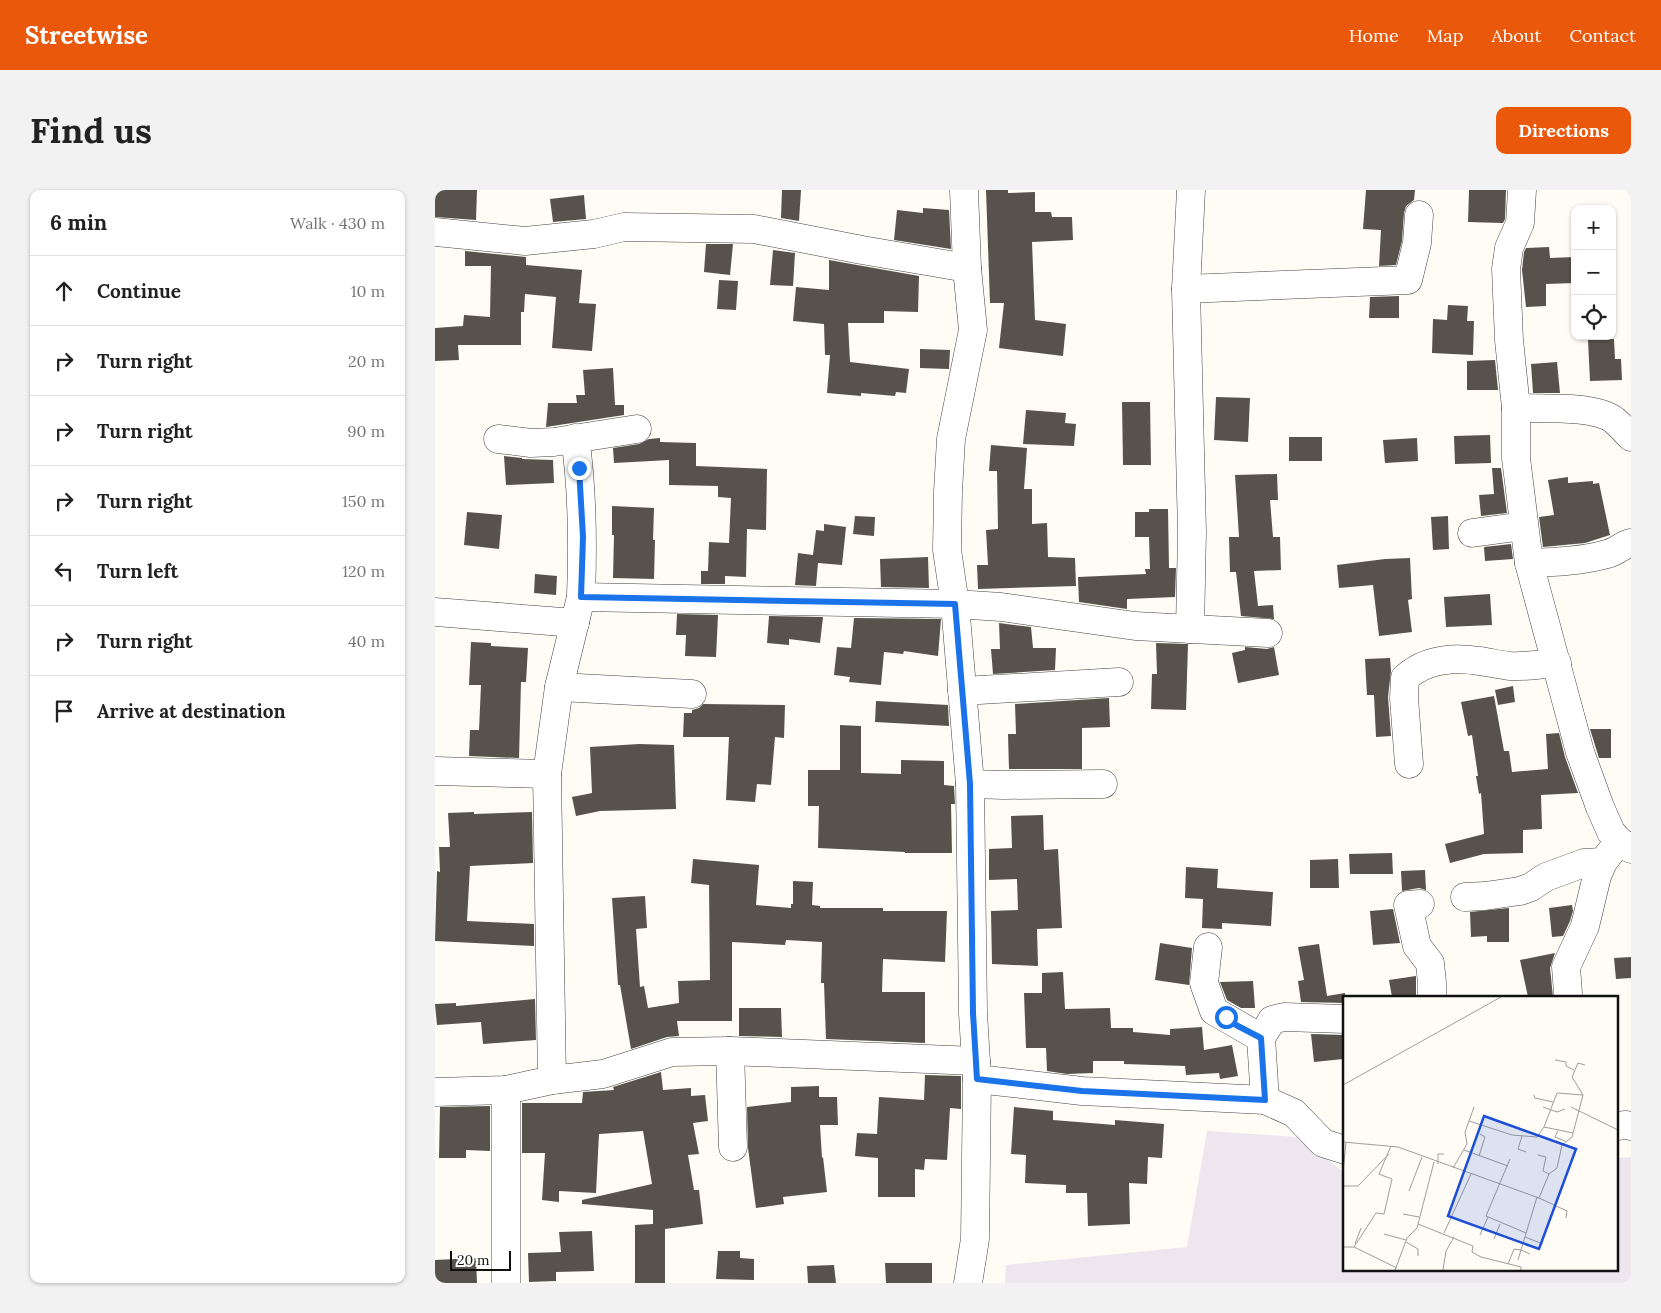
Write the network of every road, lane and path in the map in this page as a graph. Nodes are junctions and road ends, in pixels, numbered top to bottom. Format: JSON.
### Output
{"nodes":[{"id":1,"x":964,"y":190,"type":"edge"},
{"id":2,"x":1191,"y":190,"type":"edge"},
{"id":3,"x":1522,"y":190,"type":"edge"},
{"id":4,"x":1419,"y":215,"type":"dead end"},
{"id":5,"x":435,"y":232,"type":"edge"},
{"id":6,"x":967,"y":268,"type":"junction"},
{"id":7,"x":1186,"y":290,"type":"junction"},
{"id":8,"x":1517,"y":408,"type":"junction"},
{"id":9,"x":637,"y":429,"type":"dead end"},
{"id":10,"x":1631,"y":437,"type":"edge"},
{"id":11,"x":575,"y":438,"type":"junction"},
{"id":12,"x":498,"y":440,"type":"dead end"},
{"id":13,"x":1525,"y":526,"type":"junction"},
{"id":14,"x":1472,"y":532,"type":"dead end"},
{"id":15,"x":1631,"y":543,"type":"edge"},
{"id":16,"x":1529,"y":563,"type":"junction"},
{"id":17,"x":581,"y":597,"type":"junction"},
{"id":18,"x":955,"y":604,"type":"junction"},
{"id":19,"x":435,"y":612,"type":"edge"},
{"id":20,"x":575,"y":623,"type":"junction"},
{"id":21,"x":1190,"y":629,"type":"junction"},
{"id":22,"x":1268,"y":633,"type":"dead end"},
{"id":23,"x":1557,"y":663,"type":"junction"},
{"id":24,"x":1119,"y":682,"type":"dead end"},
{"id":25,"x":559,"y":687,"type":"junction"},
{"id":26,"x":962,"y":691,"type":"junction"},
{"id":27,"x":692,"y":694,"type":"dead end"},
{"id":28,"x":1409,"y":764,"type":"dead end"},
{"id":29,"x":435,"y":771,"type":"edge"},
{"id":30,"x":547,"y":774,"type":"junction"},
{"id":31,"x":970,"y":784,"type":"junction"},
{"id":32,"x":1103,"y":784,"type":"dead end"},
{"id":33,"x":1618,"y":850,"type":"edge"},
{"id":34,"x":1465,"y":897,"type":"dead end"},
{"id":35,"x":1420,"y":904,"type":"dead end"},
{"id":36,"x":1208,"y":947,"type":"dead end"},
{"id":37,"x":1568,"y":992,"type":"dead end"},
{"id":38,"x":1431,"y":996,"type":"edge"},
{"id":39,"x":1343,"y":1019,"type":"edge"},
{"id":40,"x":1261,"y":1038,"type":"junction"},
{"id":41,"x":729,"y":1051,"type":"junction"},
{"id":42,"x":976,"y":1070,"type":"junction"},
{"id":43,"x":552,"y":1080,"type":"junction"},
{"id":44,"x":506,"y":1090,"type":"junction"},
{"id":45,"x":435,"y":1092,"type":"edge"},
{"id":46,"x":1265,"y":1100,"type":"junction"},
{"id":47,"x":733,"y":1148,"type":"dead end"},
{"id":48,"x":1343,"y":1149,"type":"edge"},
{"id":49,"x":506,"y":1283,"type":"edge"},
{"id":50,"x":968,"y":1283,"type":"edge"}],
"edges":[{"from":1,"to":6,"type":"street"},
{"from":2,"to":7,"type":"street"},
{"from":3,"to":8,"type":"street"},
{"from":4,"to":7,"type":"street"},
{"from":5,"to":6,"type":"street"},
{"from":6,"to":18,"type":"street"},
{"from":7,"to":21,"type":"street"},
{"from":8,"to":10,"type":"street"},
{"from":8,"to":13,"type":"street"},
{"from":9,"to":11,"type":"street"},
{"from":11,"to":12,"type":"street"},
{"from":11,"to":17,"type":"street"},
{"from":13,"to":14,"type":"street"},
{"from":13,"to":16,"type":"street"},
{"from":15,"to":16,"type":"street"},
{"from":16,"to":23,"type":"street"},
{"from":17,"to":18,"type":"street"},
{"from":17,"to":20,"type":"street"},
{"from":18,"to":21,"type":"street"},
{"from":18,"to":26,"type":"street"},
{"from":19,"to":20,"type":"street"},
{"from":20,"to":25,"type":"street"},
{"from":21,"to":22,"type":"street"},
{"from":23,"to":28,"type":"street"},
{"from":23,"to":33,"type":"street"},
{"from":24,"to":26,"type":"street"},
{"from":25,"to":27,"type":"street"},
{"from":25,"to":30,"type":"street"},
{"from":26,"to":31,"type":"street"},
{"from":29,"to":30,"type":"street"},
{"from":30,"to":43,"type":"street"},
{"from":31,"to":32,"type":"street"},
{"from":31,"to":42,"type":"street"},
{"from":33,"to":34,"type":"street"},
{"from":33,"to":37,"type":"street"},
{"from":35,"to":38,"type":"street"},
{"from":36,"to":40,"type":"street"},
{"from":39,"to":40,"type":"street"},
{"from":40,"to":46,"type":"street"},
{"from":41,"to":42,"type":"street"},
{"from":41,"to":43,"type":"street"},
{"from":41,"to":47,"type":"street"},
{"from":42,"to":46,"type":"street"},
{"from":42,"to":50,"type":"street"},
{"from":43,"to":44,"type":"street"},
{"from":44,"to":45,"type":"street"},
{"from":44,"to":49,"type":"street"},
{"from":46,"to":48,"type":"street"}]}
